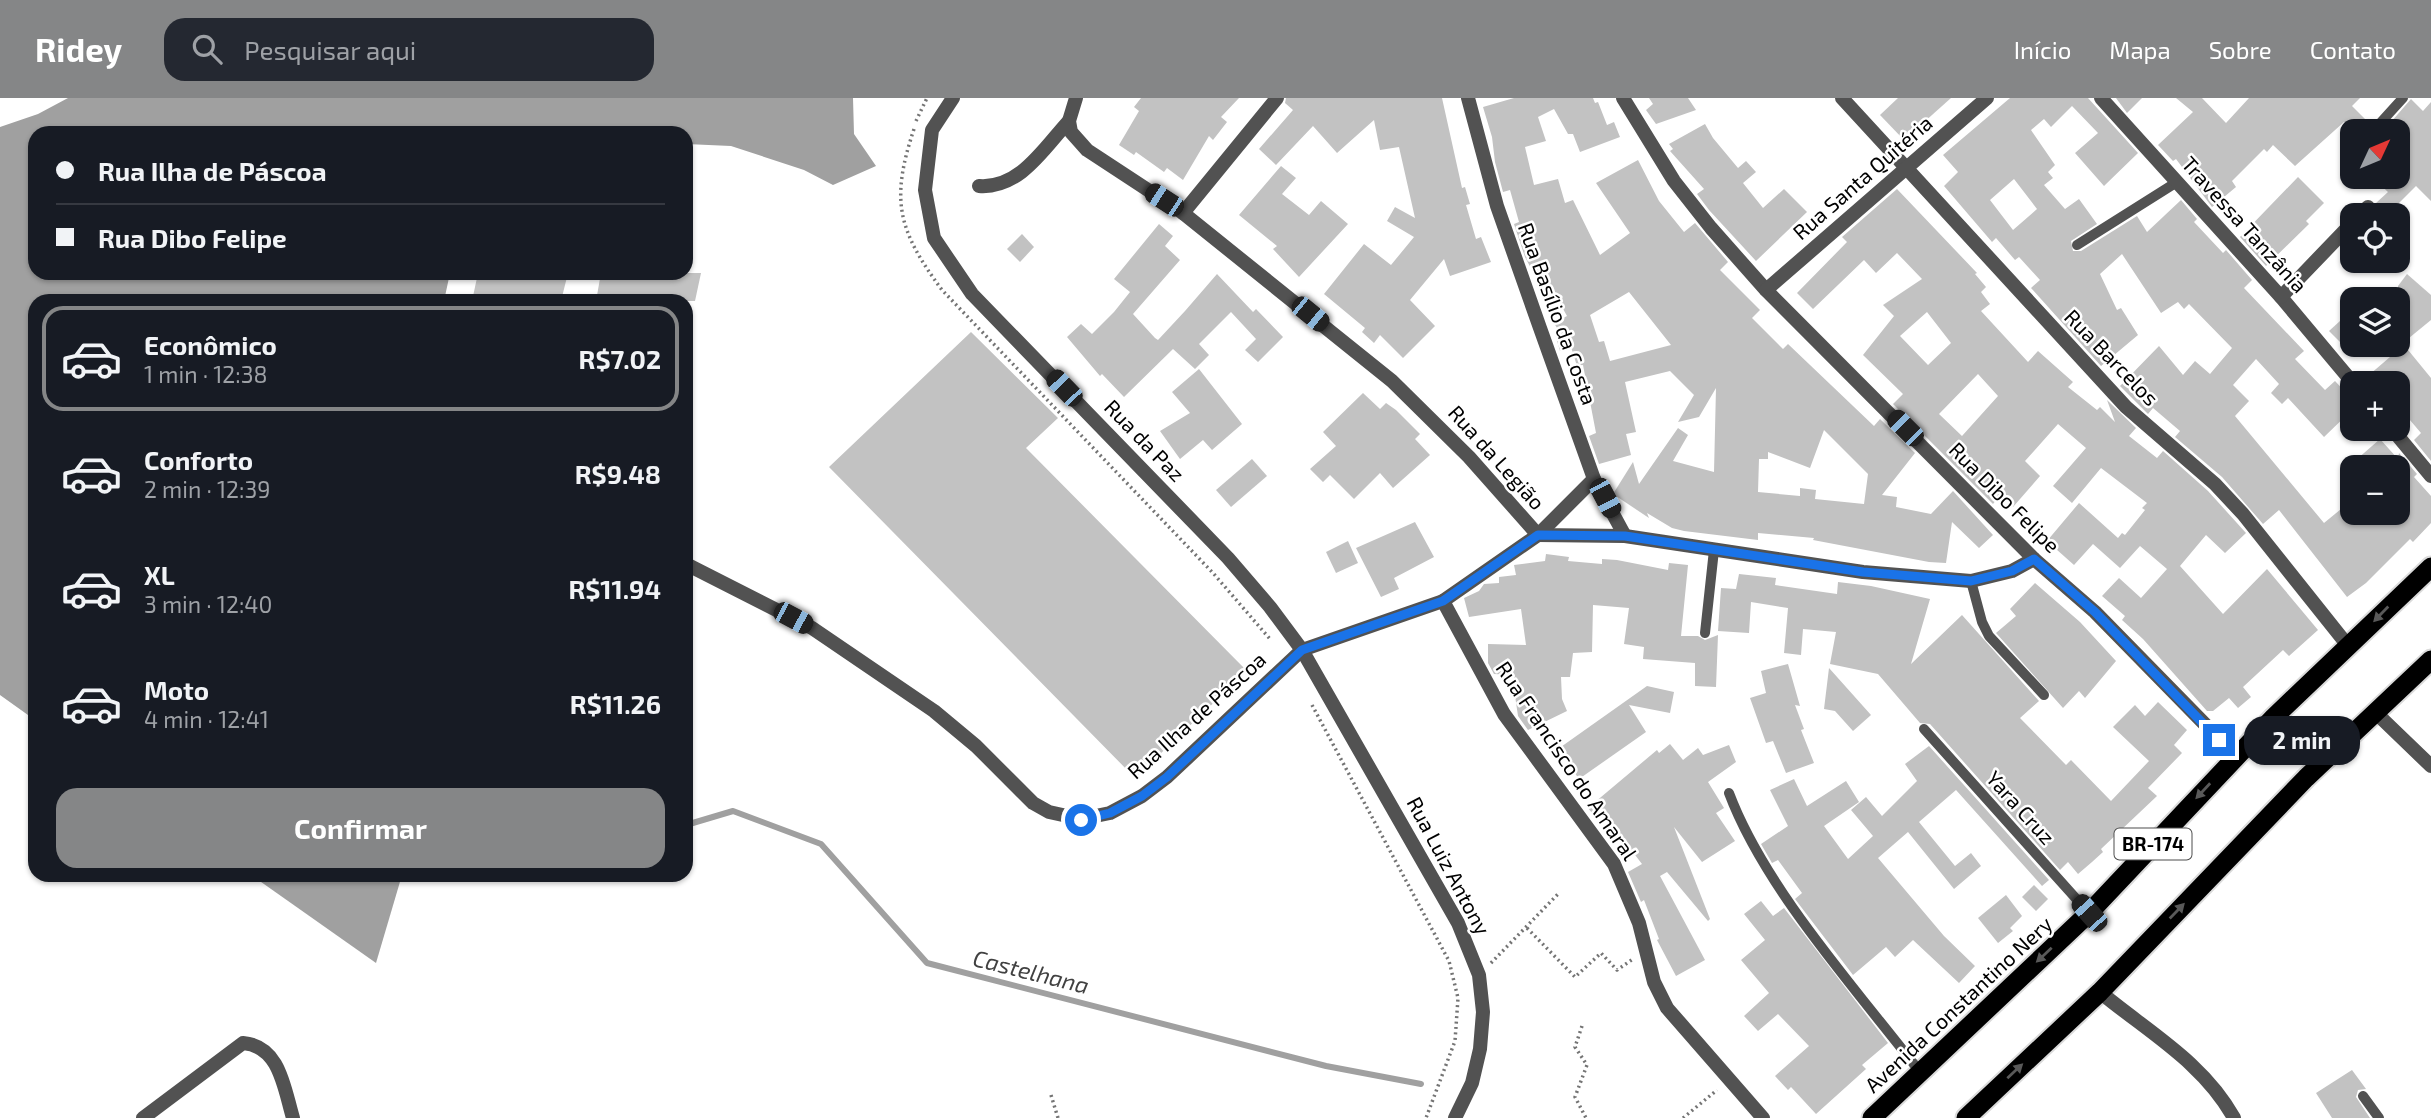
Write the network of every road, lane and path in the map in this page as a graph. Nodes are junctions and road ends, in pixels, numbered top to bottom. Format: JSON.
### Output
{"nodes":[{"id":1,"x":927,"y":98,"type":"edge"},
{"id":2,"x":953,"y":98,"type":"edge"},
{"id":3,"x":1076,"y":98,"type":"edge"},
{"id":4,"x":1277,"y":98,"type":"edge"},
{"id":5,"x":1468,"y":98,"type":"edge"},
{"id":6,"x":1623,"y":98,"type":"edge"},
{"id":7,"x":1842,"y":98,"type":"edge"},
{"id":8,"x":1987,"y":98,"type":"edge"},
{"id":9,"x":2101,"y":98,"type":"edge"},
{"id":10,"x":2403,"y":98,"type":"edge"},
{"id":11,"x":2384,"y":119,"type":"edge"},
{"id":12,"x":1069,"y":121,"type":"junction"},
{"id":13,"x":1905,"y":168,"type":"junction"},
{"id":14,"x":2177,"y":182,"type":"junction"},
{"id":15,"x":979,"y":186,"type":"dead end"},
{"id":16,"x":1183,"y":213,"type":"junction"},
{"id":17,"x":2340,"y":236,"type":"edge"},
{"id":18,"x":2077,"y":245,"type":"dead end"},
{"id":19,"x":1766,"y":290,"type":"junction"},
{"id":20,"x":2281,"y":297,"type":"junction"},
{"id":21,"x":2343,"y":371,"type":"edge"},
{"id":22,"x":2402,"y":441,"type":"edge"},
{"id":23,"x":2431,"y":476,"type":"edge"},
{"id":24,"x":1594,"y":479,"type":"junction"},
{"id":25,"x":1538,"y":535,"type":"junction"},
{"id":26,"x":1625,"y":536,"type":"junction"},
{"id":27,"x":1714,"y":550,"type":"junction"},
{"id":28,"x":2034,"y":559,"type":"junction"},
{"id":29,"x":2431,"y":567,"type":"edge"},
{"id":30,"x":693,"y":568,"type":"edge"},
{"id":31,"x":1971,"y":581,"type":"junction"},
{"id":32,"x":1443,"y":601,"type":"junction"},
{"id":33,"x":1705,"y":633,"type":"dead end"},
{"id":34,"x":2349,"y":647,"type":"junction"},
{"id":35,"x":1302,"y":650,"type":"junction"},
{"id":36,"x":2431,"y":660,"type":"edge"},
{"id":37,"x":1288,"y":662,"type":"junction"},
{"id":38,"x":2044,"y":695,"type":"dead end"},
{"id":39,"x":1309,"y":699,"type":"dead end"},
{"id":40,"x":2376,"y":713,"type":"junction"},
{"id":41,"x":1924,"y":729,"type":"dead end"},
{"id":42,"x":2236,"y":756,"type":"junction"},
{"id":43,"x":2431,"y":766,"type":"edge"},
{"id":44,"x":1729,"y":793,"type":"dead end"},
{"id":45,"x":1558,"y":894,"type":"dead end"},
{"id":46,"x":2089,"y":913,"type":"junction"},
{"id":47,"x":1527,"y":928,"type":"junction"},
{"id":48,"x":1646,"y":950,"type":"junction"},
{"id":49,"x":1479,"y":975,"type":"junction"},
{"id":50,"x":2100,"y":992,"type":"junction"},
{"id":51,"x":1582,"y":1026,"type":"dead end"},
{"id":52,"x":1920,"y":1072,"type":"junction"},
{"id":53,"x":1729,"y":1080,"type":"junction"},
{"id":54,"x":1051,"y":1095,"type":"dead end"},
{"id":55,"x":2363,"y":1096,"type":"dead end"},
{"id":56,"x":143,"y":1118,"type":"edge"},
{"id":57,"x":293,"y":1118,"type":"edge"},
{"id":58,"x":1058,"y":1118,"type":"edge"},
{"id":59,"x":1426,"y":1118,"type":"edge"},
{"id":60,"x":1455,"y":1118,"type":"edge"},
{"id":61,"x":1587,"y":1118,"type":"edge"},
{"id":62,"x":1683,"y":1118,"type":"edge"},
{"id":63,"x":1763,"y":1118,"type":"edge"},
{"id":64,"x":1872,"y":1118,"type":"edge"},
{"id":65,"x":1966,"y":1118,"type":"edge"},
{"id":66,"x":2234,"y":1118,"type":"edge"},
{"id":67,"x":2379,"y":1118,"type":"edge"}],
"edges":[{"from":1,"to":37,"type":"path"},
{"from":2,"to":35,"type":"street","name":"Rua da Paz"},
{"from":3,"to":12,"type":"street"},
{"from":4,"to":16,"type":"street"},
{"from":5,"to":24,"type":"street","name":"Rua Basílio da Costa"},
{"from":6,"to":19,"type":"street","name":"Rua Dibo Felipe"},
{"from":7,"to":13,"type":"street","name":"Rua Barcelos"},
{"from":8,"to":13,"type":"street","name":"Rua Santa Quitéria"},
{"from":9,"to":14,"type":"street","name":"Travessa Tanzânia"},
{"from":10,"to":11,"type":"lane"},
{"from":12,"to":15,"type":"street"},
{"from":12,"to":16,"type":"street","name":"Rua da Legião"},
{"from":13,"to":19,"type":"street","name":"Rua Santa Quitéria"},
{"from":13,"to":34,"type":"street","name":"Rua Barcelos"},
{"from":14,"to":18,"type":"lane"},
{"from":14,"to":20,"type":"street","name":"Travessa Tanzânia"},
{"from":16,"to":25,"type":"street","name":"Rua da Legião"},
{"from":17,"to":20,"type":"street"},
{"from":19,"to":28,"type":"street","name":"Rua Dibo Felipe"},
{"from":20,"to":21,"type":"street","name":"Travessa Tanzânia"},
{"from":22,"to":23,"type":"street"},
{"from":24,"to":25,"type":"street","name":"Rua Ilha de Páscoa"},
{"from":24,"to":26,"type":"street","name":"Rua Basílio da Costa"},
{"from":25,"to":26,"type":"street","name":"Rua da Legião"},
{"from":25,"to":32,"type":"street","name":"Rua Ilha de Páscoa"},
{"from":26,"to":27,"type":"street","name":"Rua da Legião"},
{"from":27,"to":31,"type":"street","name":"Rua da Legião"},
{"from":27,"to":33,"type":"lane"},
{"from":28,"to":31,"type":"street","name":"Rua da Legião"},
{"from":28,"to":42,"type":"street","name":"Rua Dibo Felipe"},
{"from":29,"to":34,"type":"highway","name":"Avenida Constantino Nery","number":"BR-174","one_way":true},
{"from":30,"to":37,"type":"street","name":"Rua Ilha de Páscoa"},
{"from":31,"to":38,"type":"lane"},
{"from":32,"to":35,"type":"street","name":"Rua Ilha de Páscoa"},
{"from":32,"to":48,"type":"street","name":"Rua Francisco do Amaral"},
{"from":34,"to":42,"type":"highway","name":"Avenida Constantino Nery","number":"BR-174"},
{"from":35,"to":37,"type":"street","name":"Rua Ilha de Páscoa"},
{"from":35,"to":49,"type":"street","name":"Rua Luiz Antony"},
{"from":36,"to":40,"type":"highway","number":"BR-174"},
{"from":39,"to":59,"type":"path"},
{"from":40,"to":43,"type":"street"},
{"from":50,"to":40,"type":"highway","number":"BR-174","one_way":true},
{"from":41,"to":46,"type":"lane","name":"Yara Cruz"},
{"from":42,"to":46,"type":"highway","name":"Avenida Constantino Nery","number":"BR-174","one_way":true},
{"from":44,"to":52,"type":"lane"},
{"from":45,"to":47,"type":"path"},
{"from":46,"to":52,"type":"highway","name":"Avenida Constantino Nery","number":"BR-174","one_way":true},
{"from":47,"to":48,"type":"path"},
{"from":47,"to":49,"type":"path"},
{"from":48,"to":53,"type":"street","name":"Rua Francisco do Amaral"},
{"from":49,"to":60,"type":"street","name":"Rua Luiz Antony"},
{"from":65,"to":50,"type":"highway","number":"BR-174","one_way":true},
{"from":50,"to":66,"type":"street"},
{"from":51,"to":61,"type":"path"},
{"from":52,"to":64,"type":"highway","name":"Avenida Constantino Nery","number":"BR-174"},
{"from":53,"to":62,"type":"path"},
{"from":53,"to":63,"type":"street","name":"Rua Francisco do Amaral"},
{"from":54,"to":58,"type":"path"},
{"from":55,"to":67,"type":"lane"},
{"from":56,"to":57,"type":"street"}]}
